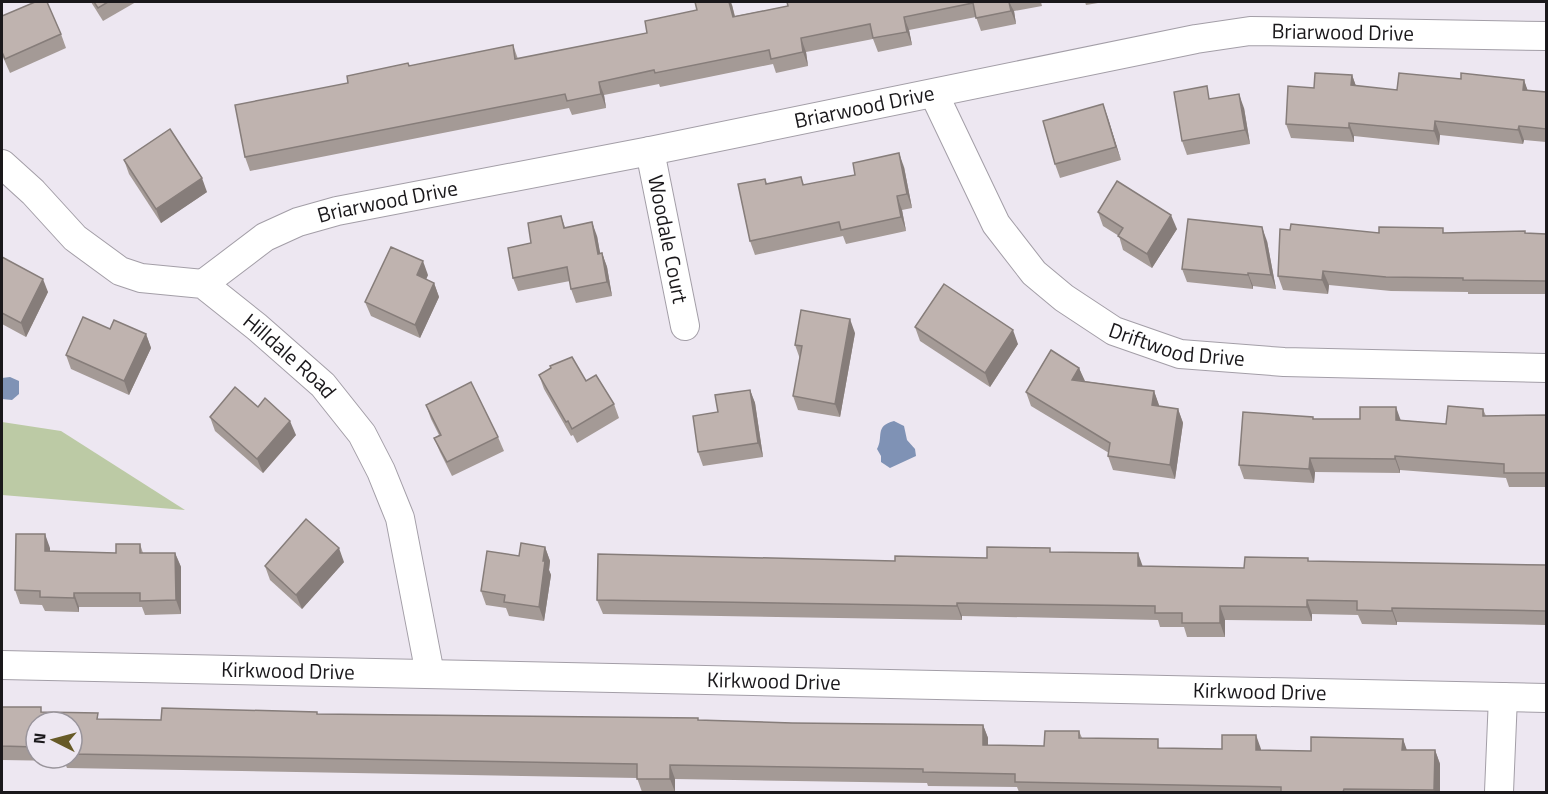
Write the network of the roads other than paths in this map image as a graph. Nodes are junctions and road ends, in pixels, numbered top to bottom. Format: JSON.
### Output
{"nodes":[{"id":1,"x":1546,"y":36,"type":"edge"},
{"id":2,"x":934,"y":94,"type":"junction"},
{"id":3,"x":650,"y":151,"type":"junction"},
{"id":4,"x":2,"y":164,"type":"edge"},
{"id":5,"x":203,"y":284,"type":"junction"},
{"id":6,"x":685,"y":326,"type":"dead end"},
{"id":7,"x":1546,"y":368,"type":"edge"},
{"id":8,"x":2,"y":665,"type":"edge"},
{"id":9,"x":430,"y":674,"type":"junction"},
{"id":10,"x":1503,"y":697,"type":"junction"},
{"id":11,"x":1546,"y":698,"type":"edge"},
{"id":12,"x":1498,"y":792,"type":"edge"}],
"edges":[{"from":1,"to":2,"type":"street","name":"Briarwood Drive"},
{"from":2,"to":3,"type":"street","name":"Briarwood Drive"},
{"from":2,"to":7,"type":"street","name":"Driftwood Drive"},
{"from":3,"to":5,"type":"street","name":"Briarwood Drive"},
{"from":3,"to":6,"type":"street","name":"Woodale Court"},
{"from":4,"to":5,"type":"street"},
{"from":5,"to":9,"type":"street","name":"Hilldale Road"},
{"from":8,"to":9,"type":"street","name":"Kirkwood Drive"},
{"from":9,"to":10,"type":"street","name":"Kirkwood Drive"},
{"from":10,"to":11,"type":"street","name":"Kirkwood Drive"},
{"from":10,"to":12,"type":"street"}]}
